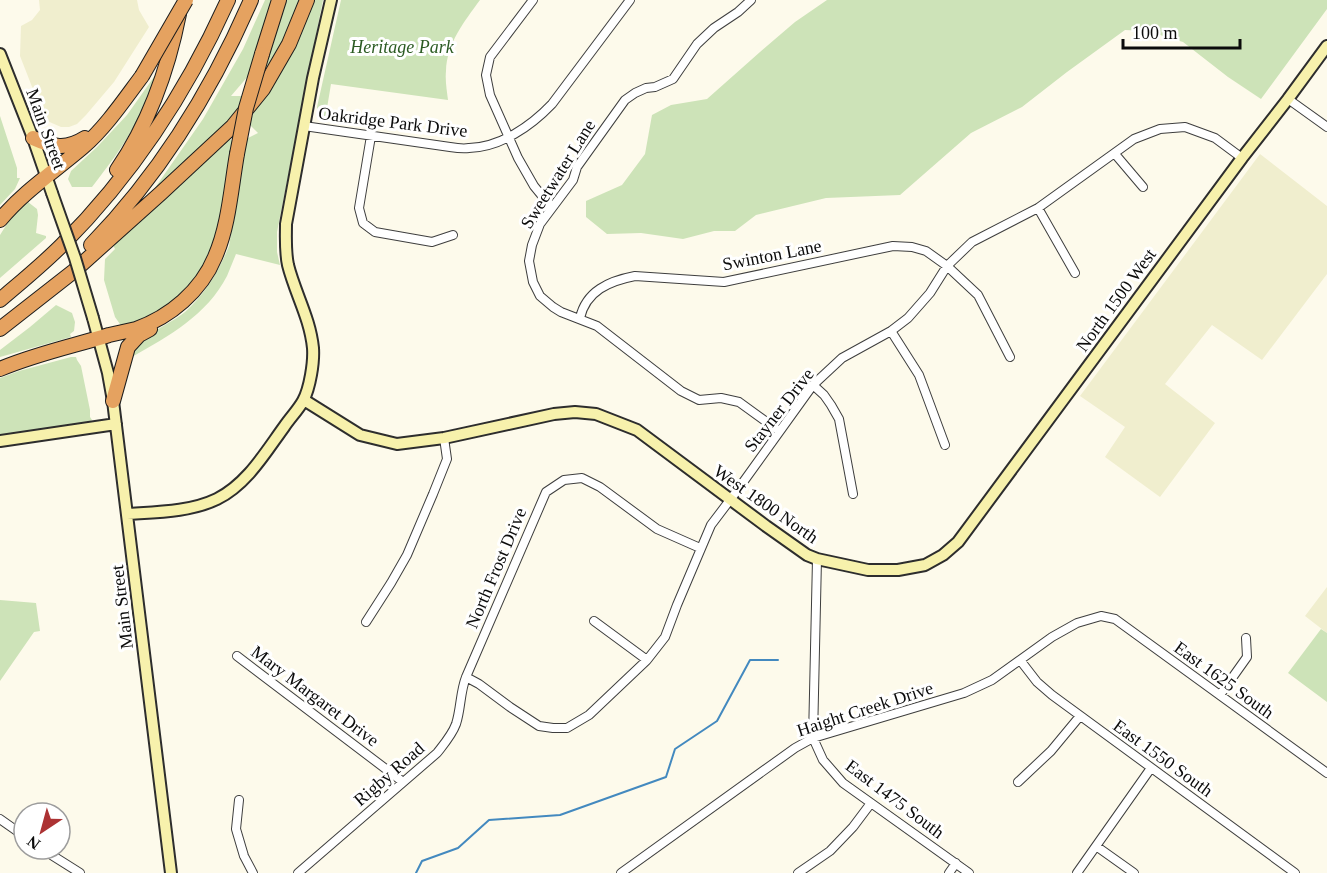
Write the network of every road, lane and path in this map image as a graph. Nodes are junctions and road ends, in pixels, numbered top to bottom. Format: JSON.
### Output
{"nodes":[{"id":1,"x":184,"y":0,"type":"edge"},
{"id":2,"x":228,"y":0,"type":"edge"},
{"id":3,"x":251,"y":0,"type":"edge"},
{"id":4,"x":279,"y":0,"type":"edge"},
{"id":5,"x":307,"y":0,"type":"edge"},
{"id":6,"x":331,"y":0,"type":"edge"},
{"id":7,"x":533,"y":0,"type":"edge"},
{"id":8,"x":630,"y":0,"type":"edge"},
{"id":9,"x":751,"y":0,"type":"edge"},
{"id":10,"x":1327,"y":46,"type":"edge"},
{"id":11,"x":0,"y":54,"type":"edge"},
{"id":12,"x":1288,"y":99,"type":"junction"},
{"id":13,"x":304,"y":126,"type":"junction"},
{"id":14,"x":1327,"y":127,"type":"edge"},
{"id":15,"x":99,"y":129,"type":"junction"},
{"id":16,"x":370,"y":136,"type":"junction"},
{"id":17,"x":509,"y":137,"type":"junction"},
{"id":18,"x":33,"y":138,"type":"junction"},
{"id":19,"x":1115,"y":154,"type":"junction"},
{"id":20,"x":1242,"y":158,"type":"junction"},
{"id":21,"x":46,"y":176,"type":"junction"},
{"id":22,"x":1143,"y":187,"type":"dead end"},
{"id":23,"x":552,"y":208,"type":"junction"},
{"id":24,"x":1038,"y":208,"type":"junction"},
{"id":25,"x":0,"y":220,"type":"edge"},
{"id":26,"x":453,"y":235,"type":"dead end"},
{"id":27,"x":947,"y":266,"type":"junction"},
{"id":28,"x":36,"y":268,"type":"junction"},
{"id":29,"x":1075,"y":273,"type":"dead end"},
{"id":30,"x":39,"y":298,"type":"junction"},
{"id":31,"x":0,"y":300,"type":"edge"},
{"id":32,"x":165,"y":315,"type":"junction"},
{"id":33,"x":580,"y":318,"type":"junction"},
{"id":34,"x":0,"y":329,"type":"edge"},
{"id":35,"x":891,"y":331,"type":"junction"},
{"id":36,"x":99,"y":338,"type":"junction"},
{"id":37,"x":1010,"y":357,"type":"dead end"},
{"id":38,"x":0,"y":369,"type":"edge"},
{"id":39,"x":813,"y":385,"type":"junction"},
{"id":40,"x":304,"y":400,"type":"junction"},
{"id":41,"x":113,"y":401,"type":"junction"},
{"id":42,"x":116,"y":424,"type":"junction"},
{"id":43,"x":779,"y":431,"type":"junction"},
{"id":44,"x":444,"y":438,"type":"junction"},
{"id":45,"x":0,"y":441,"type":"edge"},
{"id":46,"x":945,"y":445,"type":"dead end"},
{"id":47,"x":853,"y":494,"type":"dead end"},
{"id":48,"x":730,"y":500,"type":"junction"},
{"id":49,"x":127,"y":514,"type":"junction"},
{"id":50,"x":700,"y":548,"type":"junction"},
{"id":51,"x":817,"y":559,"type":"junction"},
{"id":52,"x":925,"y":565,"type":"joint"},
{"id":53,"x":1101,"y":616,"type":"joint"},
{"id":54,"x":366,"y":621,"type":"dead end"},
{"id":55,"x":594,"y":621,"type":"dead end"},
{"id":56,"x":1246,"y":638,"type":"dead end"},
{"id":57,"x":237,"y":656,"type":"dead end"},
{"id":58,"x":646,"y":660,"type":"junction"},
{"id":59,"x":1020,"y":660,"type":"junction"},
{"id":60,"x":466,"y":677,"type":"junction"},
{"id":61,"x":1220,"y":695,"type":"junction"},
{"id":62,"x":1080,"y":716,"type":"junction"},
{"id":63,"x":813,"y":738,"type":"junction"},
{"id":64,"x":1152,"y":768,"type":"junction"},
{"id":65,"x":1327,"y":773,"type":"edge"},
{"id":66,"x":403,"y":782,"type":"junction"},
{"id":67,"x":1018,"y":782,"type":"dead end"},
{"id":68,"x":239,"y":800,"type":"dead end"},
{"id":69,"x":871,"y":803,"type":"junction"},
{"id":70,"x":1096,"y":846,"type":"junction"},
{"id":71,"x":61,"y":861,"type":"edge"},
{"id":72,"x":956,"y":864,"type":"junction"},
{"id":73,"x":80,"y":873,"type":"edge"},
{"id":74,"x":171,"y":873,"type":"edge"},
{"id":75,"x":253,"y":873,"type":"edge"},
{"id":76,"x":298,"y":873,"type":"edge"},
{"id":77,"x":621,"y":873,"type":"edge"},
{"id":78,"x":798,"y":873,"type":"edge"},
{"id":79,"x":949,"y":873,"type":"edge"},
{"id":80,"x":969,"y":873,"type":"edge"},
{"id":81,"x":1077,"y":873,"type":"edge"},
{"id":82,"x":1134,"y":873,"type":"edge"},
{"id":83,"x":1295,"y":873,"type":"edge"}],
"edges":[{"from":1,"to":15,"type":"highway","bridge":true},
{"from":1,"to":28,"type":"highway"},
{"from":2,"to":28,"type":"highway"},
{"from":3,"to":30,"type":"highway"},
{"from":4,"to":32,"type":"highway","bridge":true},
{"from":5,"to":30,"type":"highway"},
{"from":6,"to":13,"type":"street"},
{"from":7,"to":17,"type":"street"},
{"from":8,"to":17,"type":"street","name":"Oakridge Park Drive"},
{"from":9,"to":23,"type":"street","name":"Sweetwater Lane"},
{"from":10,"to":12,"type":"street","name":"North 1500 West"},
{"from":11,"to":18,"type":"street","name":"Main Street"},
{"from":12,"to":14,"type":"street"},
{"from":12,"to":20,"type":"street","name":"North 1500 West"},
{"from":13,"to":16,"type":"street","name":"Oakridge Park Drive"},
{"from":13,"to":40,"type":"street"},
{"from":15,"to":18,"type":"highway"},
{"from":15,"to":21,"type":"highway"},
{"from":16,"to":17,"type":"street","name":"Oakridge Park Drive"},
{"from":16,"to":26,"type":"street"},
{"from":17,"to":23,"type":"street"},
{"from":18,"to":21,"type":"street","name":"Main Street"},
{"from":19,"to":20,"type":"street","name":"Stayner Drive"},
{"from":19,"to":22,"type":"street"},
{"from":19,"to":24,"type":"street","name":"Stayner Drive"},
{"from":20,"to":52,"type":"street","name":"North 1500 West"},
{"from":21,"to":25,"type":"highway"},
{"from":21,"to":36,"type":"street","name":"Main Street","bridge":true},
{"from":23,"to":33,"type":"street","name":"Sweetwater Lane"},
{"from":24,"to":27,"type":"street","name":"Stayner Drive"},
{"from":24,"to":29,"type":"street"},
{"from":27,"to":33,"type":"street","name":"Swinton Lane"},
{"from":27,"to":35,"type":"street","name":"Stayner Drive"},
{"from":27,"to":37,"type":"street","name":"Swinton Lane"},
{"from":28,"to":31,"type":"highway"},
{"from":30,"to":34,"type":"highway"},
{"from":32,"to":36,"type":"highway"},
{"from":32,"to":41,"type":"highway"},
{"from":33,"to":43,"type":"street","name":"Sweetwater Lane"},
{"from":35,"to":39,"type":"street","name":"Stayner Drive"},
{"from":35,"to":46,"type":"street"},
{"from":36,"to":38,"type":"highway"},
{"from":36,"to":41,"type":"street","name":"Main Street"},
{"from":39,"to":43,"type":"street","name":"Stayner Drive"},
{"from":39,"to":47,"type":"street"},
{"from":40,"to":44,"type":"street","name":"West 1800 North"},
{"from":40,"to":49,"type":"street"},
{"from":41,"to":42,"type":"street","name":"Main Street"},
{"from":42,"to":45,"type":"street"},
{"from":42,"to":49,"type":"street","name":"Main Street"},
{"from":43,"to":48,"type":"street","name":"Stayner Drive"},
{"from":44,"to":48,"type":"street","name":"West 1800 North"},
{"from":44,"to":54,"type":"street"},
{"from":48,"to":50,"type":"street","name":"Stayner Drive"},
{"from":48,"to":51,"type":"street","name":"West 1800 North"},
{"from":49,"to":74,"type":"street","name":"Main Street"},
{"from":50,"to":58,"type":"street","name":"Stayner Drive"},
{"from":50,"to":60,"type":"street","name":"North Frost Drive"},
{"from":51,"to":52,"type":"street","name":"West 1800 North"},
{"from":51,"to":63,"type":"street","name":"East 1475 South"},
{"from":53,"to":59,"type":"street","name":"Haight Creek Drive"},
{"from":53,"to":61,"type":"street","name":"East 1625 South"},
{"from":55,"to":58,"type":"street"},
{"from":56,"to":61,"type":"street"},
{"from":57,"to":66,"type":"street","name":"Mary Margaret Drive"},
{"from":58,"to":60,"type":"street","name":"Stayner Drive"},
{"from":59,"to":62,"type":"street","name":"East 1550 South"},
{"from":59,"to":63,"type":"street","name":"Haight Creek Drive"},
{"from":60,"to":66,"type":"street","name":"Rigby Road"},
{"from":61,"to":65,"type":"street","name":"East 1625 South"},
{"from":62,"to":64,"type":"street","name":"East 1550 South"},
{"from":62,"to":67,"type":"street"},
{"from":63,"to":69,"type":"street","name":"East 1475 South"},
{"from":63,"to":77,"type":"street","name":"Haight Creek Drive"},
{"from":64,"to":70,"type":"street"},
{"from":64,"to":83,"type":"street","name":"East 1550 South"},
{"from":66,"to":76,"type":"street","name":"Rigby Road"},
{"from":68,"to":75,"type":"street"},
{"from":69,"to":72,"type":"street","name":"East 1475 South"},
{"from":69,"to":78,"type":"street"},
{"from":70,"to":81,"type":"street"},
{"from":70,"to":82,"type":"street"},
{"from":71,"to":73,"type":"street"},
{"from":72,"to":79,"type":"street"},
{"from":72,"to":80,"type":"street","name":"East 1475 South"}]}
